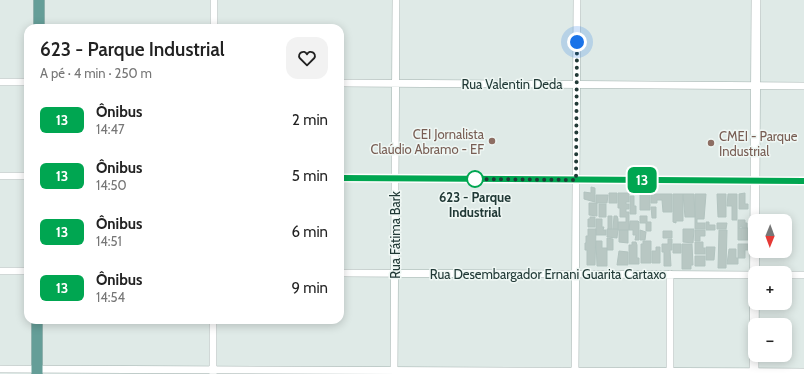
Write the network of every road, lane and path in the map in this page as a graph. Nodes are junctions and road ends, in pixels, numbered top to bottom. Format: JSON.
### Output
{"nodes":[{"id":1,"x":39,"y":0,"type":"edge"},
{"id":2,"x":214,"y":0,"type":"edge"},
{"id":3,"x":396,"y":0,"type":"edge"},
{"id":4,"x":577,"y":0,"type":"edge"},
{"id":5,"x":756,"y":0,"type":"edge"},
{"id":6,"x":39,"y":24,"type":"edge"},
{"id":7,"x":214,"y":24,"type":"edge"},
{"id":8,"x":0,"y":82,"type":"edge"},
{"id":9,"x":24,"y":82,"type":"edge"},
{"id":10,"x":344,"y":84,"type":"edge"},
{"id":11,"x":396,"y":84,"type":"junction"},
{"id":12,"x":576,"y":85,"type":"junction"},
{"id":13,"x":756,"y":86,"type":"junction"},
{"id":14,"x":804,"y":86,"type":"edge"},
{"id":15,"x":0,"y":176,"type":"edge"},
{"id":16,"x":24,"y":176,"type":"edge"},
{"id":17,"x":344,"y":178,"type":"edge"},
{"id":18,"x":395,"y":178,"type":"junction"},
{"id":19,"x":576,"y":180,"type":"junction"},
{"id":20,"x":755,"y":181,"type":"junction"},
{"id":21,"x":804,"y":181,"type":"edge"},
{"id":22,"x":755,"y":266,"type":"edge"},
{"id":23,"x":0,"y":271,"type":"edge"},
{"id":24,"x":24,"y":271,"type":"edge"},
{"id":25,"x":344,"y":272,"type":"edge"},
{"id":26,"x":395,"y":273,"type":"junction"},
{"id":27,"x":576,"y":274,"type":"junction"},
{"id":28,"x":670,"y":274,"type":"junction"},
{"id":29,"x":748,"y":275,"type":"edge"},
{"id":30,"x":792,"y":275,"type":"edge"},
{"id":31,"x":804,"y":275,"type":"edge"},
{"id":32,"x":755,"y":310,"type":"edge"},
{"id":33,"x":37,"y":324,"type":"edge"},
{"id":34,"x":213,"y":324,"type":"edge"},
{"id":35,"x":0,"y":369,"type":"edge"},
{"id":36,"x":37,"y":372,"type":"edge"},
{"id":37,"x":212,"y":372,"type":"edge"},
{"id":38,"x":394,"y":372,"type":"edge"},
{"id":39,"x":484,"y":372,"type":"edge"},
{"id":40,"x":804,"y":372,"type":"edge"},
{"id":41,"x":575,"y":373,"type":"edge"},
{"id":42,"x":670,"y":373,"type":"edge"},
{"id":43,"x":754,"y":373,"type":"edge"}],
"edges":[{"from":1,"to":6,"type":"main road"},
{"from":2,"to":7,"type":"street"},
{"from":3,"to":11,"type":"street","name":"Rua Fátima Bark"},
{"from":4,"to":12,"type":"street"},
{"from":5,"to":13,"type":"street"},
{"from":8,"to":9,"type":"street"},
{"from":10,"to":11,"type":"street","name":"Rua Valentin Deda"},
{"from":11,"to":12,"type":"street","name":"Rua Valentin Deda"},
{"from":11,"to":18,"type":"street","name":"Rua Fátima Bark"},
{"from":12,"to":13,"type":"street","name":"Rua Valentin Deda"},
{"from":12,"to":19,"type":"street"},
{"from":13,"to":14,"type":"street","name":"Rua Valentin Deda"},
{"from":13,"to":20,"type":"street"},
{"from":15,"to":16,"type":"street"},
{"from":17,"to":18,"type":"street"},
{"from":18,"to":19,"type":"street"},
{"from":18,"to":26,"type":"street","name":"Rua Fátima Bark"},
{"from":19,"to":20,"type":"street"},
{"from":19,"to":27,"type":"street"},
{"from":20,"to":21,"type":"street"},
{"from":20,"to":22,"type":"street"},
{"from":23,"to":24,"type":"street"},
{"from":25,"to":26,"type":"street","name":"Rua Desembargador Ernani Guarita Cartaxo"},
{"from":26,"to":27,"type":"street","name":"Rua Desembargador Ernani Guarita Cartaxo"},
{"from":26,"to":38,"type":"street","name":"Rua Fátima Bark"},
{"from":27,"to":28,"type":"street","name":"Rua Desembargador Ernani Guarita Cartaxo"},
{"from":27,"to":41,"type":"street"},
{"from":28,"to":29,"type":"street","name":"Rua Desembargador Ernani Guarita Cartaxo"},
{"from":28,"to":42,"type":"street"},
{"from":30,"to":31,"type":"street"},
{"from":32,"to":43,"type":"street"},
{"from":33,"to":36,"type":"main road"},
{"from":34,"to":37,"type":"street"},
{"from":35,"to":36,"type":"street"},
{"from":36,"to":37,"type":"street"},
{"from":37,"to":38,"type":"street"},
{"from":38,"to":39,"type":"street"},
{"from":39,"to":41,"type":"street"},
{"from":40,"to":43,"type":"street"},
{"from":41,"to":42,"type":"street"},
{"from":42,"to":43,"type":"street"}]}
